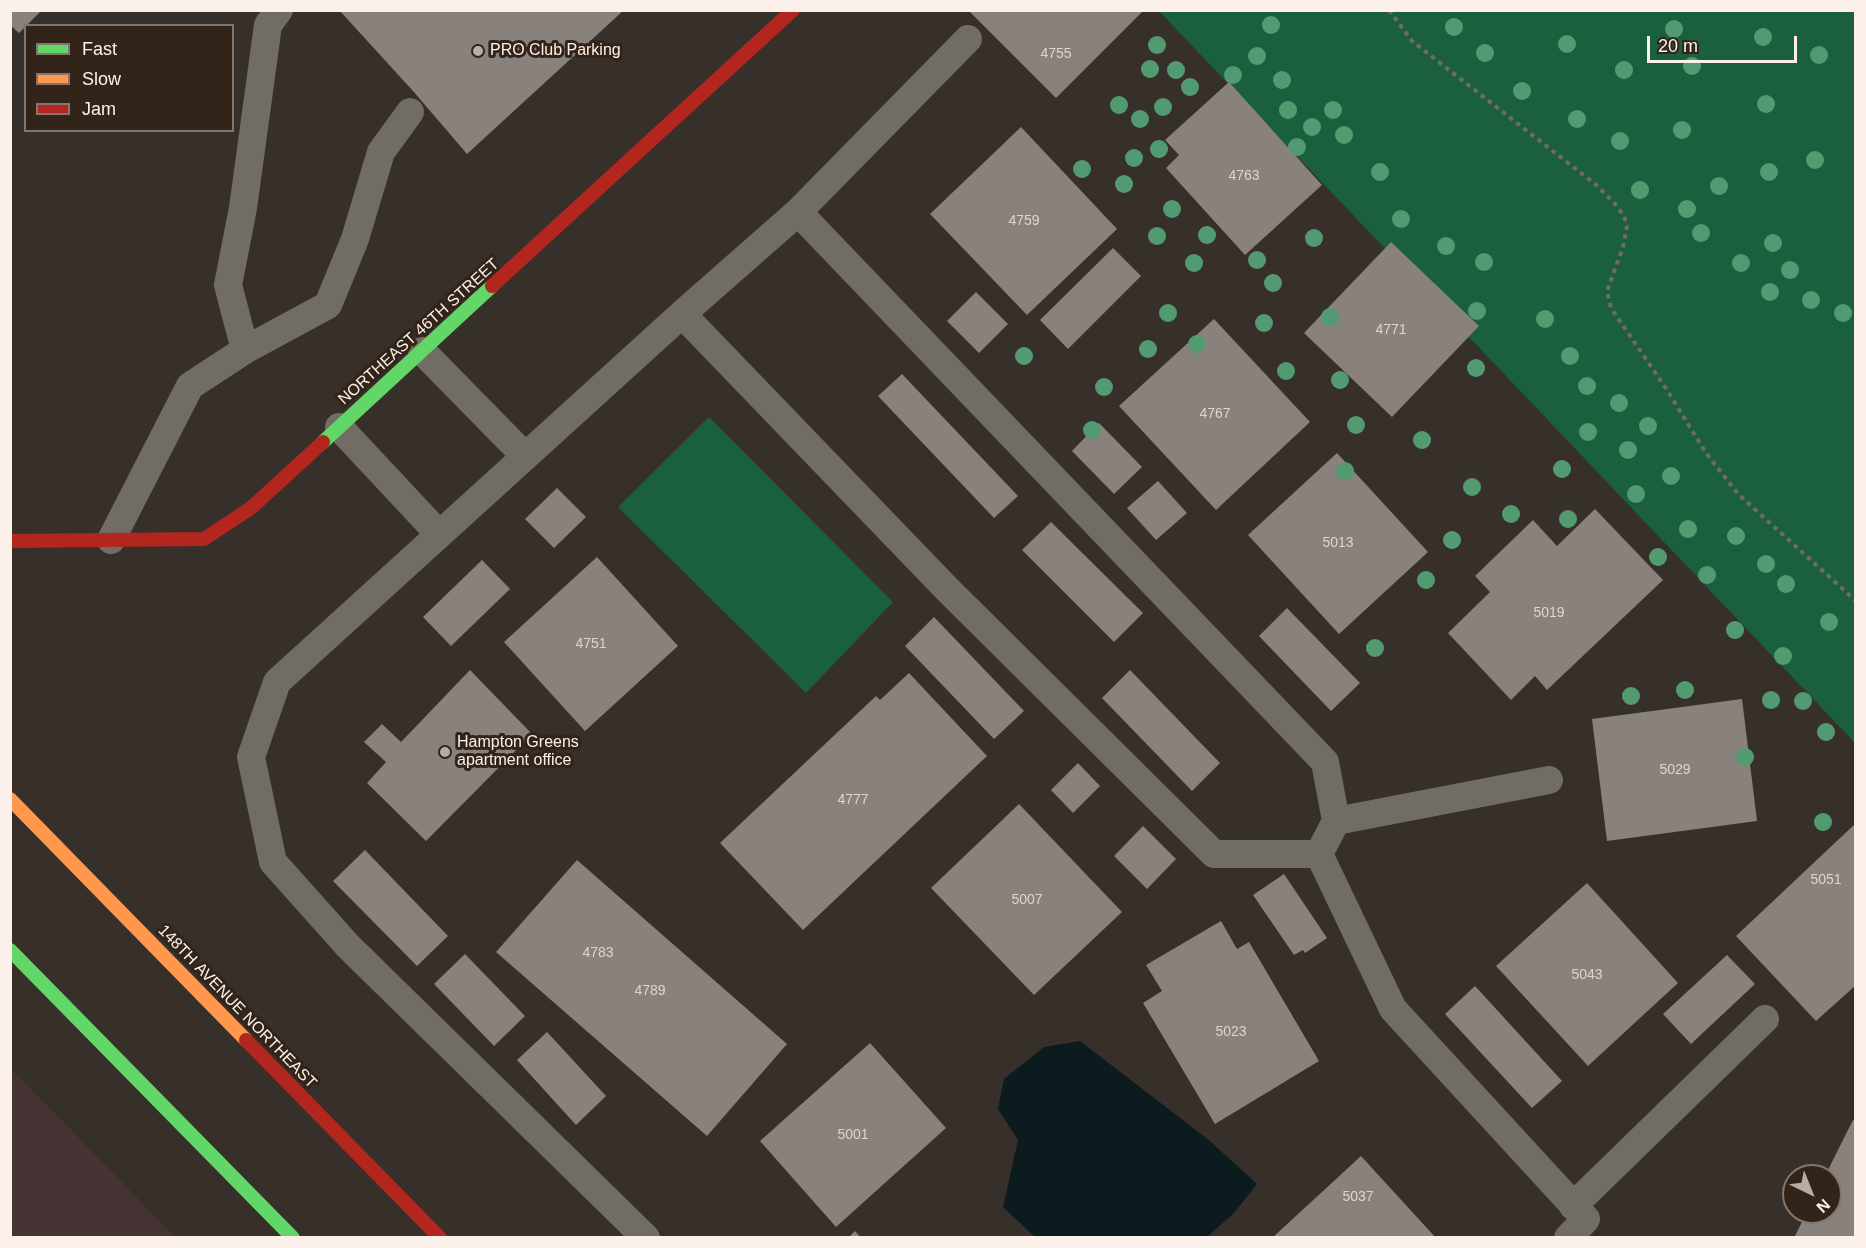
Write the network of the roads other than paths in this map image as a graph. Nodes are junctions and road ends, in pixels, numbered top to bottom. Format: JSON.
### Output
{"nodes":[{"id":1,"x":793,"y":10,"type":"edge"},
{"id":2,"x":265,"y":15,"type":"edge"},
{"id":3,"x":968,"y":39,"type":"dead end"},
{"id":4,"x":410,"y":112,"type":"dead end"},
{"id":5,"x":798,"y":212,"type":"junction"},
{"id":6,"x":682,"y":314,"type":"junction"},
{"id":7,"x":245,"y":350,"type":"junction"},
{"id":8,"x":422,"y":351,"type":"junction"},
{"id":9,"x":339,"y":427,"type":"junction"},
{"id":10,"x":525,"y":456,"type":"junction"},
{"id":11,"x":439,"y":534,"type":"junction"},
{"id":12,"x":111,"y":540,"type":"junction"},
{"id":13,"x":10,"y":542,"type":"edge"},
{"id":14,"x":1549,"y":780,"type":"dead end"},
{"id":15,"x":10,"y":799,"type":"edge"},
{"id":16,"x":1336,"y":821,"type":"junction"},
{"id":17,"x":1319,"y":854,"type":"junction"},
{"id":18,"x":10,"y":950,"type":"edge"},
{"id":19,"x":1765,"y":1019,"type":"dead end"},
{"id":20,"x":1573,"y":1206,"type":"junction"},
{"id":21,"x":293,"y":1238,"type":"edge"},
{"id":22,"x":440,"y":1238,"type":"edge"},
{"id":23,"x":646,"y":1238,"type":"edge"},
{"id":24,"x":1568,"y":1238,"type":"edge"}],
"edges":[{"from":1,"to":8,"type":"main road","name":"NORTHEAST 46TH STREET"},
{"from":2,"to":7,"type":"lane"},
{"from":3,"to":5,"type":"lane"},
{"from":4,"to":7,"type":"lane"},
{"from":5,"to":6,"type":"lane"},
{"from":5,"to":16,"type":"lane"},
{"from":6,"to":10,"type":"lane"},
{"from":6,"to":17,"type":"lane"},
{"from":7,"to":12,"type":"lane"},
{"from":8,"to":9,"type":"main road","name":"NORTHEAST 46TH STREET"},
{"from":8,"to":10,"type":"lane"},
{"from":9,"to":11,"type":"lane"},
{"from":9,"to":12,"type":"main road","name":"NORTHEAST 46TH STREET"},
{"from":10,"to":11,"type":"lane"},
{"from":11,"to":23,"type":"lane"},
{"from":12,"to":13,"type":"main road","name":"NORTHEAST 46TH STREET"},
{"from":14,"to":16,"type":"lane"},
{"from":15,"to":22,"type":"main road","name":"148TH AVENUE NORTHEAST"},
{"from":16,"to":17,"type":"lane"},
{"from":17,"to":20,"type":"lane"},
{"from":18,"to":21,"type":"main road"},
{"from":19,"to":20,"type":"lane"},
{"from":20,"to":24,"type":"lane"}]}
